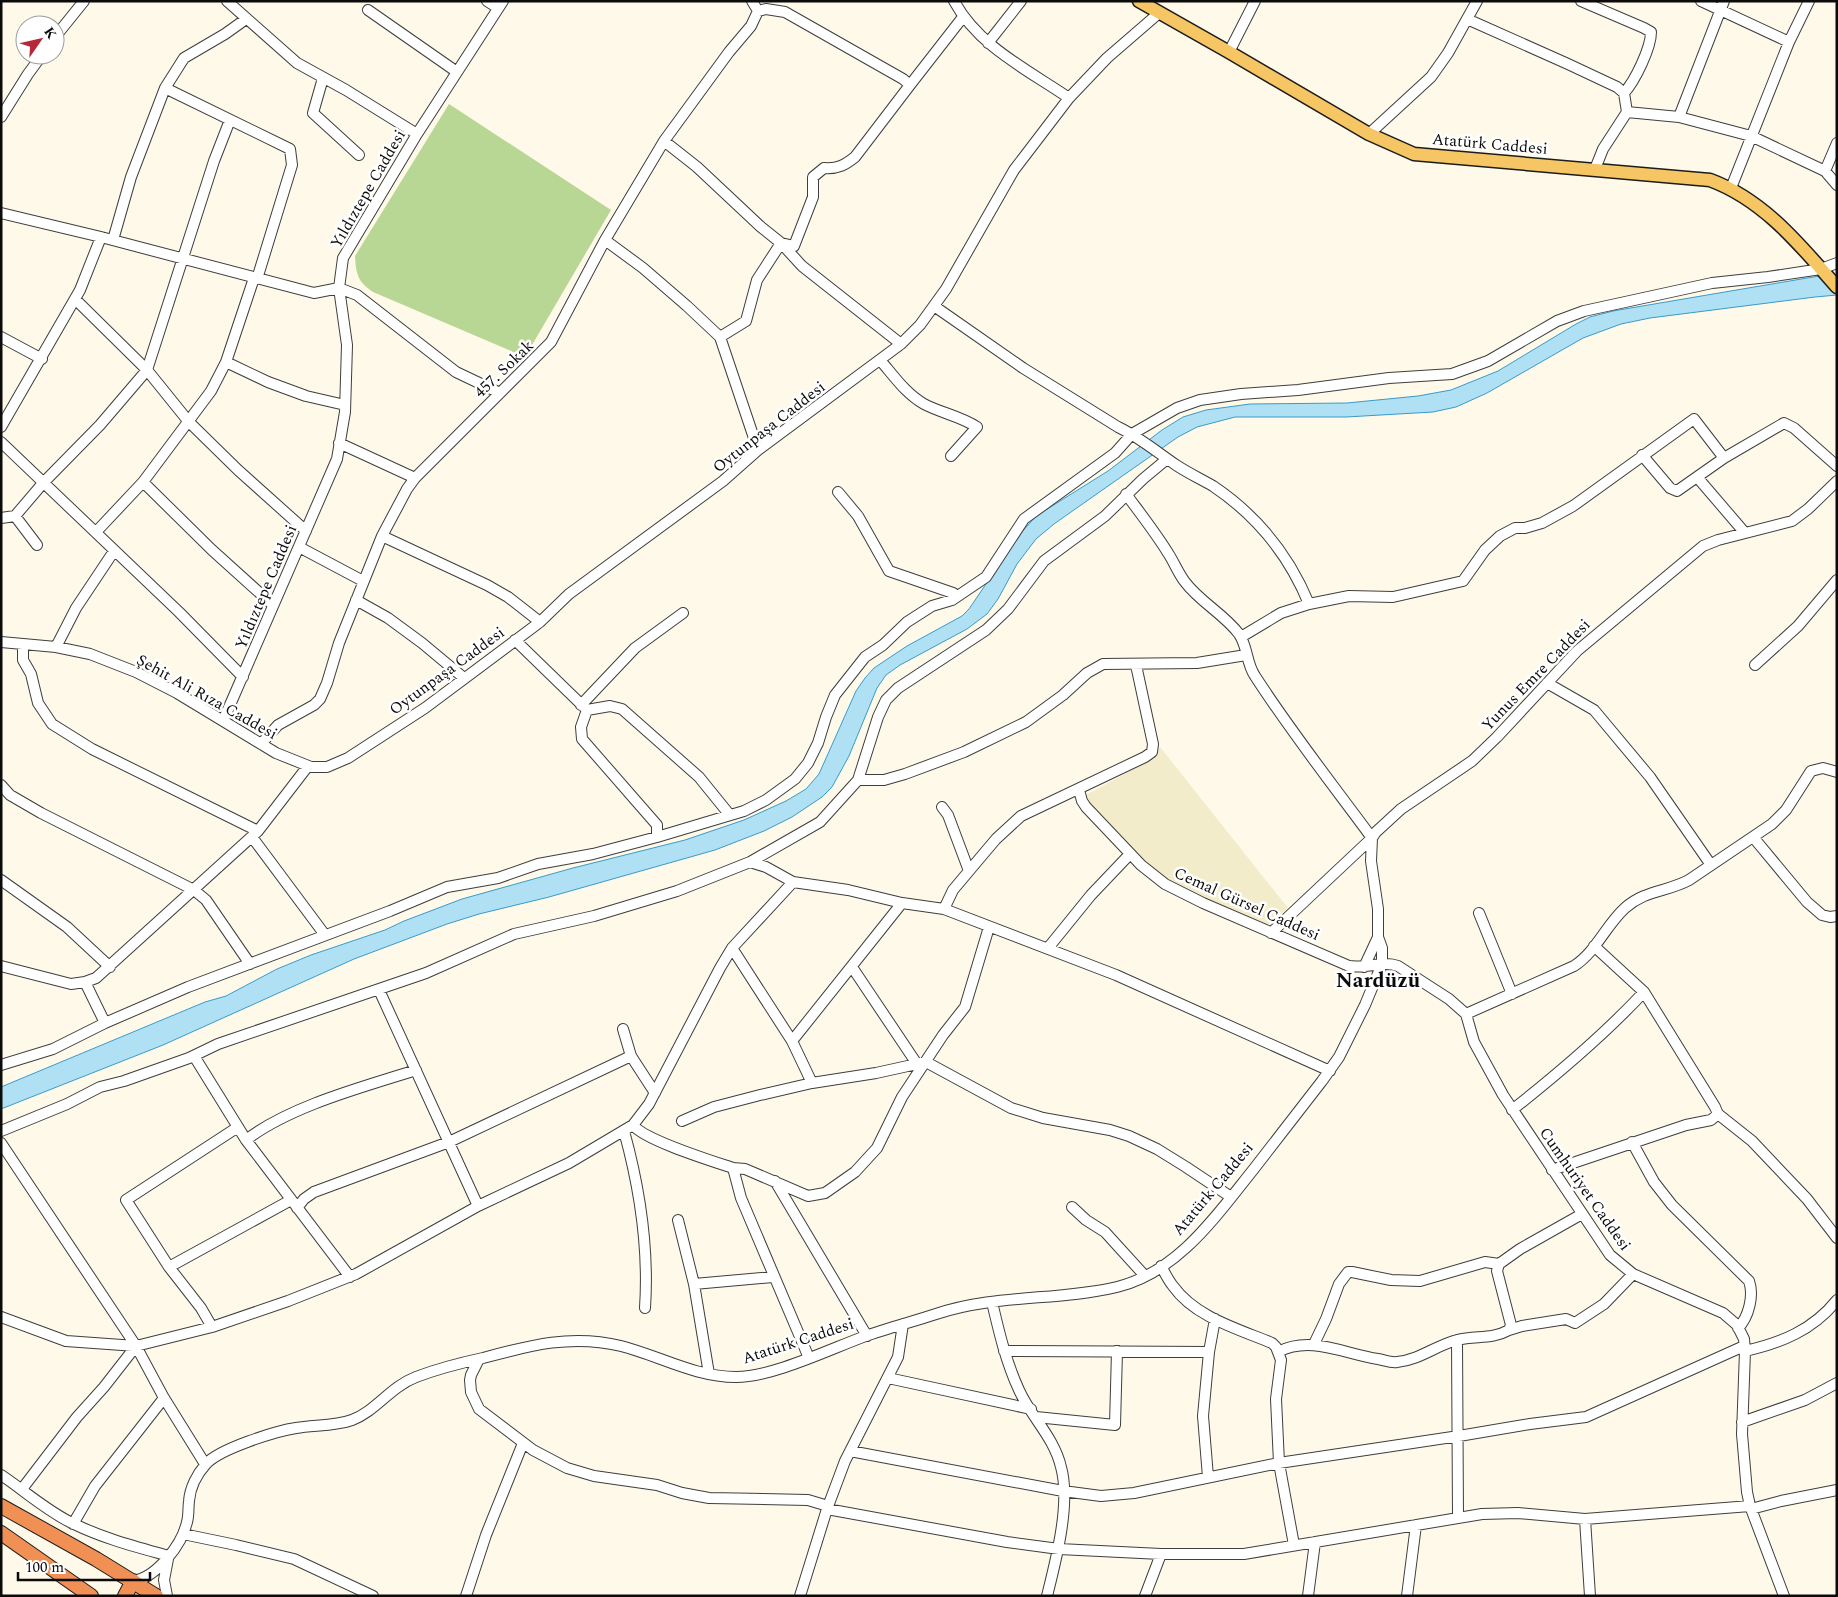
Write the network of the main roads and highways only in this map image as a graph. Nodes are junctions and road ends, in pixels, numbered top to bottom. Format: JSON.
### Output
{"nodes":[{"id":1,"x":1139,"y":1,"type":"edge"},
{"id":2,"x":1837,"y":287,"type":"edge"},
{"id":3,"x":1,"y":1506,"type":"edge"},
{"id":4,"x":1,"y":1533,"type":"edge"},
{"id":5,"x":133,"y":1581,"type":"junction"},
{"id":6,"x":91,"y":1596,"type":"edge"},
{"id":7,"x":124,"y":1596,"type":"edge"},
{"id":8,"x":156,"y":1596,"type":"edge"}],
"edges":[{"from":1,"to":2,"type":"main road","name":"Atatürk Caddesi"},
{"from":3,"to":5,"type":"highway"},
{"from":4,"to":6,"type":"highway"},
{"from":5,"to":7,"type":"highway"},
{"from":5,"to":8,"type":"highway"}]}
